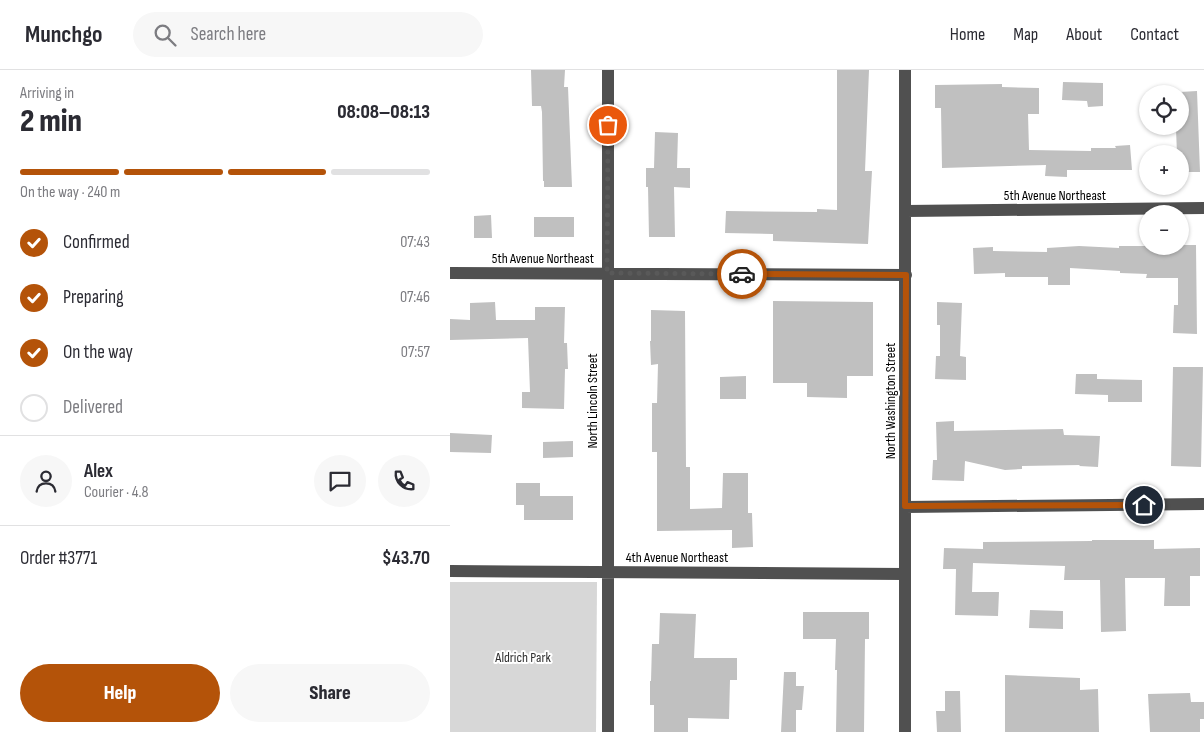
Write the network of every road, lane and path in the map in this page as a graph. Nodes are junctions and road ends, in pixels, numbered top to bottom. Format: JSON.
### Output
{"nodes":[{"id":1,"x":608,"y":70,"type":"edge"},
{"id":2,"x":905,"y":70,"type":"edge"},
{"id":3,"x":1204,"y":208,"type":"edge"},
{"id":4,"x":906,"y":211,"type":"junction"},
{"id":5,"x":450,"y":273,"type":"edge"},
{"id":6,"x":607,"y":273,"type":"junction"},
{"id":7,"x":906,"y":275,"type":"junction"},
{"id":8,"x":1204,"y":504,"type":"edge"},
{"id":9,"x":905,"y":506,"type":"junction"},
{"id":10,"x":450,"y":571,"type":"edge"},
{"id":11,"x":608,"y":572,"type":"junction"},
{"id":12,"x":904,"y":574,"type":"junction"},
{"id":13,"x":608,"y":732,"type":"edge"},
{"id":14,"x":905,"y":732,"type":"edge"}],
"edges":[{"from":1,"to":6,"type":"street","name":"North Lincoln Street"},
{"from":2,"to":4,"type":"street","name":"North Washington Street"},
{"from":3,"to":4,"type":"street","name":"5th Avenue Northeast"},
{"from":4,"to":7,"type":"street","name":"North Washington Street"},
{"from":5,"to":6,"type":"street","name":"5th Avenue Northeast"},
{"from":6,"to":7,"type":"street","name":"5th Avenue Northeast"},
{"from":6,"to":11,"type":"street","name":"North Lincoln Street"},
{"from":7,"to":9,"type":"street","name":"North Washington Street"},
{"from":8,"to":9,"type":"street"},
{"from":9,"to":12,"type":"street","name":"North Washington Street"},
{"from":10,"to":11,"type":"street","name":"4th Avenue Northeast"},
{"from":11,"to":12,"type":"street","name":"4th Avenue Northeast"},
{"from":11,"to":13,"type":"street","name":"North Lincoln Street"},
{"from":12,"to":14,"type":"street","name":"North Washington Street"}]}
